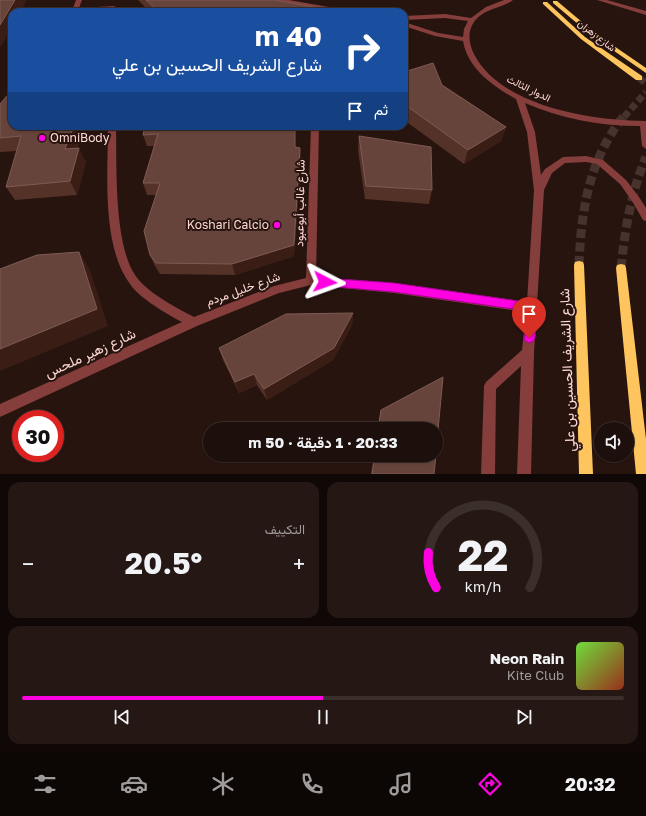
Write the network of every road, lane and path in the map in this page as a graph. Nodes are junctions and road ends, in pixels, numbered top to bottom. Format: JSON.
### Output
{"nodes":[{"id":1,"x":279,"y":0,"type":"edge"},
{"id":2,"x":510,"y":0,"type":"edge"},
{"id":3,"x":600,"y":0,"type":"edge"},
{"id":4,"x":555,"y":2,"type":"dead end"},
{"id":5,"x":545,"y":3,"type":"dead end"},
{"id":6,"x":310,"y":8,"type":"edge"},
{"id":7,"x":646,"y":13,"type":"edge"},
{"id":8,"x":408,"y":18,"type":"edge"},
{"id":9,"x":473,"y":20,"type":"junction"},
{"id":10,"x":408,"y":25,"type":"edge"},
{"id":11,"x":466,"y":40,"type":"junction"},
{"id":12,"x":646,"y":71,"type":"tunnel mouth"},
{"id":13,"x":639,"y":78,"type":"tunnel mouth"},
{"id":14,"x":519,"y":97,"type":"junction"},
{"id":15,"x":645,"y":124,"type":"edge"},
{"id":16,"x":112,"y":130,"type":"edge"},
{"id":17,"x":315,"y":130,"type":"edge"},
{"id":18,"x":646,"y":146,"type":"edge"},
{"id":19,"x":538,"y":190,"type":"junction"},
{"id":20,"x":646,"y":217,"type":"edge"},
{"id":21,"x":579,"y":265,"type":"tunnel mouth"},
{"id":22,"x":621,"y":268,"type":"tunnel mouth"},
{"id":23,"x":311,"y":281,"type":"junction"},
{"id":24,"x":532,"y":308,"type":"junction"},
{"id":25,"x":193,"y":322,"type":"junction"},
{"id":26,"x":528,"y":353,"type":"junction"},
{"id":27,"x":0,"y":411,"type":"edge"},
{"id":28,"x":488,"y":474,"type":"edge"},
{"id":29,"x":524,"y":474,"type":"edge"},
{"id":30,"x":586,"y":474,"type":"edge"},
{"id":31,"x":643,"y":474,"type":"edge"}],
"edges":[{"from":1,"to":6,"type":"street"},
{"from":2,"to":9,"type":"street"},
{"from":3,"to":7,"type":"street"},
{"from":4,"to":12,"type":"main road","name":"شارع زهران"},
{"from":5,"to":13,"type":"main road","name":"شارع زهران"},
{"from":8,"to":9,"type":"street"},
{"from":9,"to":11,"type":"street"},
{"from":10,"to":11,"type":"street"},
{"from":11,"to":14,"type":"street","name":"الدوار الثالث"},
{"from":14,"to":15,"type":"street","name":"الدوار الثالث"},
{"from":14,"to":19,"type":"street"},
{"from":15,"to":18,"type":"street"},
{"from":16,"to":25,"type":"street"},
{"from":17,"to":23,"type":"street","name":"شارع غالب أبوعبود"},
{"from":19,"to":20,"type":"street"},
{"from":19,"to":24,"type":"street"},
{"from":21,"to":30,"type":"main road","name":"شارع الشريف الحسين بن علي"},
{"from":22,"to":31,"type":"main road"},
{"from":23,"to":24,"type":"street","name":"شارع خليل مردم"},
{"from":23,"to":25,"type":"street","name":"شارع خليل مردم"},
{"from":24,"to":26,"type":"street"},
{"from":25,"to":27,"type":"street","name":"شارع زهير ملحس"},
{"from":26,"to":28,"type":"street"},
{"from":26,"to":29,"type":"street"}]}
